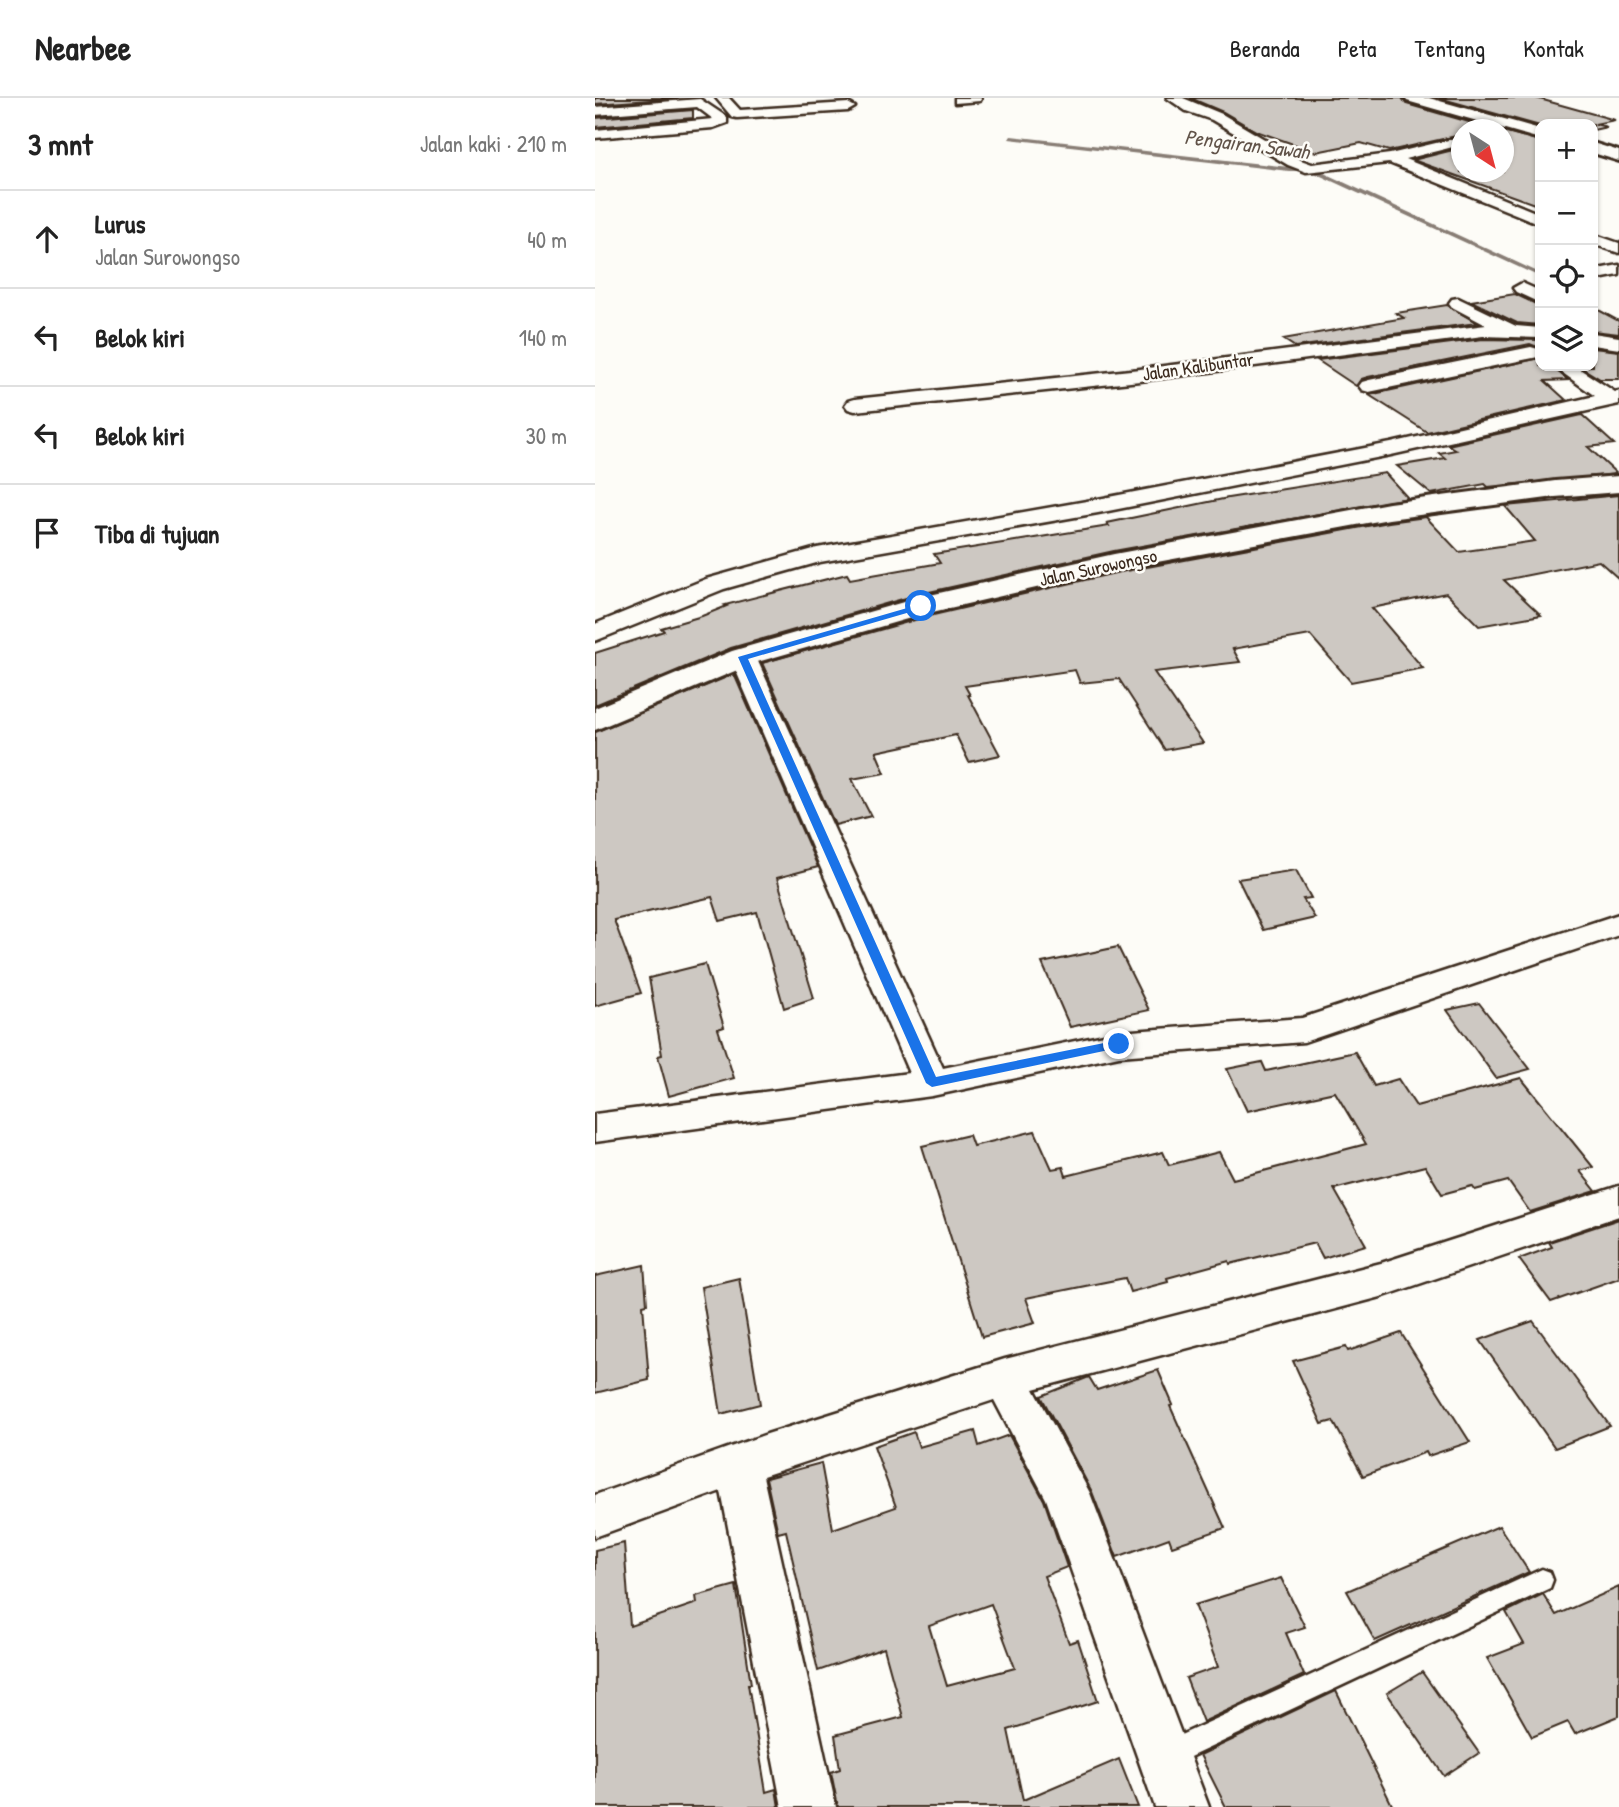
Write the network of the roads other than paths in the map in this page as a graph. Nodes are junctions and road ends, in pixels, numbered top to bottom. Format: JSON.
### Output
{"nodes":[{"id":1,"x":722,"y":98,"type":"edge"},
{"id":2,"x":975,"y":98,"type":"edge"},
{"id":3,"x":1173,"y":98,"type":"edge"},
{"id":4,"x":1412,"y":98,"type":"edge"},
{"id":5,"x":960,"y":100,"type":"dead end"},
{"id":6,"x":848,"y":107,"type":"dead end"},
{"id":7,"x":595,"y":111,"type":"edge"},
{"id":8,"x":1478,"y":119,"type":"edge"},
{"id":9,"x":1514,"y":130,"type":"edge"},
{"id":10,"x":1535,"y":133,"type":"edge"},
{"id":11,"x":595,"y":134,"type":"edge"},
{"id":12,"x":1451,"y":143,"type":"edge"},
{"id":13,"x":1598,"y":150,"type":"edge"},
{"id":14,"x":1619,"y":156,"type":"edge"},
{"id":15,"x":1390,"y":158,"type":"junction"},
{"id":16,"x":1535,"y":217,"type":"edge"},
{"id":17,"x":1598,"y":241,"type":"edge"},
{"id":18,"x":1619,"y":248,"type":"edge"},
{"id":19,"x":1619,"y":270,"type":"edge"},
{"id":20,"x":1598,"y":274,"type":"edge"},
{"id":21,"x":1535,"y":286,"type":"edge"},
{"id":22,"x":1535,"y":295,"type":"edge"},
{"id":23,"x":1458,"y":303,"type":"dead end"},
{"id":24,"x":1535,"y":333,"type":"edge"},
{"id":25,"x":1500,"y":335,"type":"junction"},
{"id":26,"x":1535,"y":354,"type":"edge"},
{"id":27,"x":1535,"y":355,"type":"edge"},
{"id":28,"x":1570,"y":371,"type":"edge"},
{"id":29,"x":1369,"y":386,"type":"dead end"},
{"id":30,"x":1609,"y":396,"type":"edge"},
{"id":31,"x":855,"y":405,"type":"dead end"},
{"id":32,"x":1619,"y":484,"type":"edge"},
{"id":33,"x":595,"y":633,"type":"edge"},
{"id":34,"x":743,"y":657,"type":"junction"},
{"id":35,"x":595,"y":720,"type":"edge"},
{"id":36,"x":1619,"y":924,"type":"edge"},
{"id":37,"x":932,"y":1083,"type":"junction"},
{"id":38,"x":595,"y":1128,"type":"edge"},
{"id":39,"x":1619,"y":1201,"type":"edge"},
{"id":40,"x":1005,"y":1378,"type":"junction"},
{"id":41,"x":738,"y":1465,"type":"junction"},
{"id":42,"x":595,"y":1516,"type":"edge"},
{"id":43,"x":1542,"y":1580,"type":"dead end"},
{"id":44,"x":1162,"y":1756,"type":"junction"},
{"id":45,"x":809,"y":1807,"type":"edge"},
{"id":46,"x":1182,"y":1807,"type":"edge"}],
"edges":[{"from":1,"to":6,"type":"street"},
{"from":2,"to":5,"type":"street"},
{"from":3,"to":15,"type":"street"},
{"from":4,"to":8,"type":"street"},
{"from":7,"to":11,"type":"street"},
{"from":9,"to":10,"type":"street"},
{"from":12,"to":15,"type":"street"},
{"from":13,"to":14,"type":"street"},
{"from":15,"to":16,"type":"street"},
{"from":17,"to":18,"type":"street"},
{"from":19,"to":20,"type":"street"},
{"from":21,"to":22,"type":"street"},
{"from":23,"to":25,"type":"street"},
{"from":24,"to":25,"type":"street","name":"Jalan Kalibuntar"},
{"from":25,"to":26,"type":"street"},
{"from":25,"to":31,"type":"street","name":"Jalan Kalibuntar"},
{"from":27,"to":29,"type":"street"},
{"from":28,"to":30,"type":"street"},
{"from":30,"to":33,"type":"street"},
{"from":32,"to":34,"type":"street","name":"Jalan Surowongso"},
{"from":34,"to":35,"type":"street","name":"Jalan Surowongso"},
{"from":34,"to":37,"type":"street"},
{"from":36,"to":37,"type":"street"},
{"from":37,"to":38,"type":"street"},
{"from":39,"to":40,"type":"street"},
{"from":40,"to":41,"type":"street"},
{"from":40,"to":44,"type":"street"},
{"from":41,"to":42,"type":"street"},
{"from":41,"to":45,"type":"street"},
{"from":43,"to":44,"type":"lane"},
{"from":44,"to":46,"type":"street"}]}
